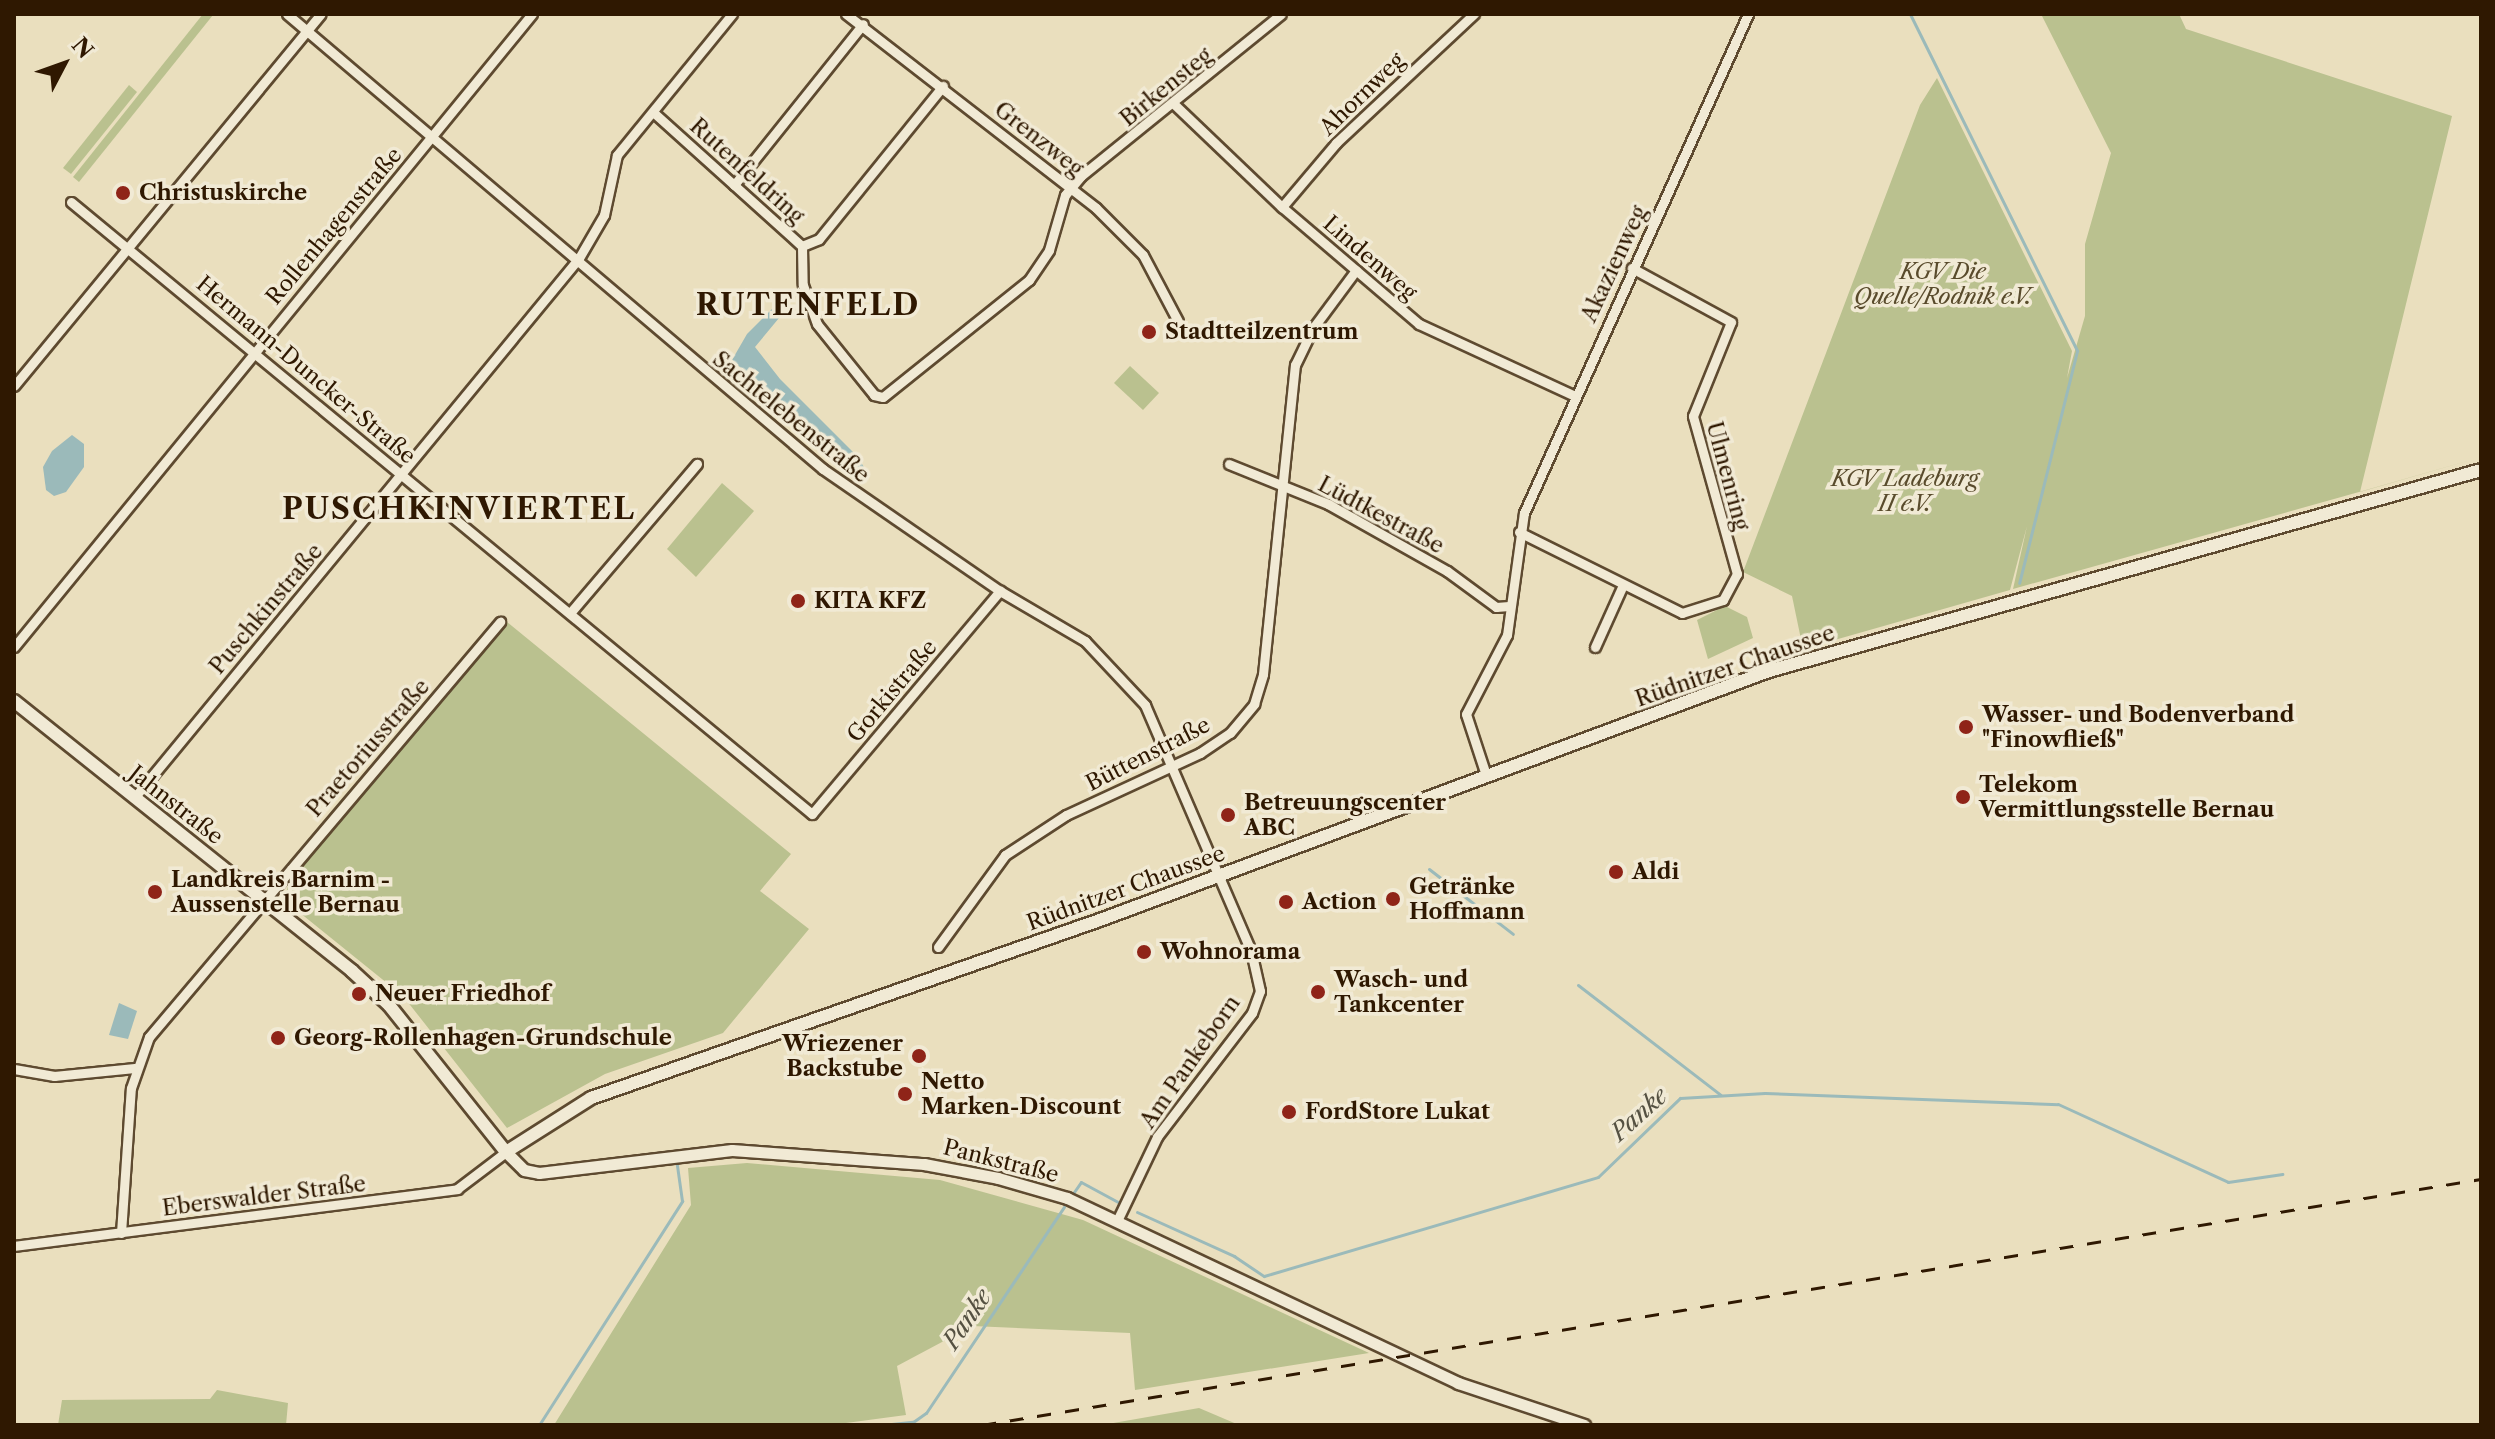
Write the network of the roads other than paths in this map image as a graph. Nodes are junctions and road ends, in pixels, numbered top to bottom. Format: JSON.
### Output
{"nodes":[{"id":1,"x":287,"y":14,"type":"edge"},
{"id":2,"x":321,"y":14,"type":"edge"},
{"id":3,"x":532,"y":14,"type":"edge"},
{"id":4,"x":732,"y":14,"type":"edge"},
{"id":5,"x":846,"y":14,"type":"edge"},
{"id":6,"x":1281,"y":14,"type":"edge"},
{"id":7,"x":1474,"y":14,"type":"edge"},
{"id":8,"x":1748,"y":14,"type":"edge"},
{"id":9,"x":863,"y":24,"type":"junction"},
{"id":10,"x":306,"y":31,"type":"junction"},
{"id":11,"x":943,"y":86,"type":"junction"},
{"id":12,"x":1173,"y":103,"type":"junction"},
{"id":13,"x":653,"y":112,"type":"junction"},
{"id":14,"x":433,"y":136,"type":"junction"},
{"id":15,"x":734,"y":185,"type":"junction"},
{"id":16,"x":1072,"y":187,"type":"junction"},
{"id":17,"x":71,"y":202,"type":"dead end"},
{"id":18,"x":1282,"y":207,"type":"junction"},
{"id":19,"x":802,"y":246,"type":"junction"},
{"id":20,"x":127,"y":248,"type":"junction"},
{"id":21,"x":579,"y":258,"type":"junction"},
{"id":22,"x":1632,"y":268,"type":"junction"},
{"id":23,"x":1356,"y":270,"type":"junction"},
{"id":24,"x":1178,"y":321,"type":"dead end"},
{"id":25,"x":255,"y":350,"type":"junction"},
{"id":26,"x":14,"y":386,"type":"edge"},
{"id":27,"x":1573,"y":395,"type":"junction"},
{"id":28,"x":697,"y":464,"type":"dead end"},
{"id":29,"x":1229,"y":464,"type":"dead end"},
{"id":30,"x":2481,"y":470,"type":"edge"},
{"id":31,"x":401,"y":472,"type":"junction"},
{"id":32,"x":1283,"y":486,"type":"junction"},
{"id":33,"x":1519,"y":532,"type":"junction"},
{"id":34,"x":1623,"y":585,"type":"junction"},
{"id":35,"x":1000,"y":591,"type":"junction"},
{"id":36,"x":1509,"y":606,"type":"junction"},
{"id":37,"x":570,"y":613,"type":"junction"},
{"id":38,"x":500,"y":622,"type":"dead end"},
{"id":39,"x":14,"y":647,"type":"edge"},
{"id":40,"x":1595,"y":647,"type":"dead end"},
{"id":41,"x":14,"y":701,"type":"edge"},
{"id":42,"x":1172,"y":767,"type":"junction"},
{"id":43,"x":1486,"y":775,"type":"junction"},
{"id":44,"x":134,"y":798,"type":"junction"},
{"id":45,"x":812,"y":814,"type":"joint"},
{"id":46,"x":1219,"y":876,"type":"junction"},
{"id":47,"x":264,"y":899,"type":"junction"},
{"id":48,"x":938,"y":947,"type":"dead end"},
{"id":49,"x":135,"y":1068,"type":"junction"},
{"id":50,"x":14,"y":1069,"type":"edge"},
{"id":51,"x":506,"y":1152,"type":"junction"},
{"id":52,"x":1117,"y":1221,"type":"junction"},
{"id":53,"x":121,"y":1233,"type":"junction"},
{"id":54,"x":14,"y":1246,"type":"edge"},
{"id":55,"x":1584,"y":1425,"type":"edge"}],
"edges":[{"from":1,"to":10,"type":"street","name":"Sachtelebenstraße"},
{"from":2,"to":10,"type":"street"},
{"from":3,"to":14,"type":"street","name":"Rollenhagenstraße"},
{"from":4,"to":13,"type":"street"},
{"from":5,"to":9,"type":"street","name":"Grenzweg"},
{"from":6,"to":12,"type":"street","name":"Birkensteg"},
{"from":7,"to":18,"type":"street","name":"Ahornweg"},
{"from":8,"to":22,"type":"street","name":"Akazienweg"},
{"from":9,"to":11,"type":"street","name":"Grenzweg"},
{"from":9,"to":15,"type":"street"},
{"from":10,"to":14,"type":"street","name":"Sachtelebenstraße"},
{"from":10,"to":20,"type":"street"},
{"from":11,"to":16,"type":"street","name":"Grenzweg"},
{"from":11,"to":19,"type":"street"},
{"from":12,"to":16,"type":"street","name":"Birkensteg"},
{"from":12,"to":18,"type":"street","name":"Lindenweg"},
{"from":13,"to":15,"type":"street","name":"Rutenfeldring"},
{"from":13,"to":21,"type":"street"},
{"from":14,"to":21,"type":"street","name":"Sachtelebenstraße"},
{"from":14,"to":25,"type":"street","name":"Rollenhagenstraße"},
{"from":15,"to":19,"type":"street","name":"Rutenfeldring"},
{"from":16,"to":19,"type":"street","name":"Rutenfeldring"},
{"from":16,"to":24,"type":"street","name":"Grenzweg"},
{"from":17,"to":20,"type":"street","name":"Hermann-Duncker-Straße"},
{"from":18,"to":23,"type":"street","name":"Lindenweg"},
{"from":20,"to":25,"type":"street","name":"Hermann-Duncker-Straße"},
{"from":20,"to":26,"type":"street"},
{"from":21,"to":31,"type":"street","name":"Puschkinstraße"},
{"from":21,"to":35,"type":"street","name":"Sachtelebenstraße"},
{"from":22,"to":27,"type":"street","name":"Akazienweg"},
{"from":22,"to":34,"type":"street","name":"Ulmenring"},
{"from":23,"to":27,"type":"street","name":"Lindenweg"},
{"from":23,"to":32,"type":"street","name":"Büttenstraße"},
{"from":25,"to":31,"type":"street","name":"Hermann-Duncker-Straße"},
{"from":25,"to":39,"type":"street","name":"Rollenhagenstraße"},
{"from":27,"to":33,"type":"street","name":"Akazienweg"},
{"from":28,"to":37,"type":"street"},
{"from":29,"to":32,"type":"street","name":"Lüdtkestraße"},
{"from":30,"to":43,"type":"main road","name":"Rüdnitzer Chaussee"},
{"from":31,"to":37,"type":"street","name":"Hermann-Duncker-Straße"},
{"from":31,"to":44,"type":"street","name":"Puschkinstraße"},
{"from":32,"to":36,"type":"street","name":"Lüdtkestraße"},
{"from":32,"to":42,"type":"street","name":"Büttenstraße"},
{"from":33,"to":34,"type":"street","name":"Ulmenring"},
{"from":33,"to":36,"type":"street","name":"Akazienweg"},
{"from":34,"to":40,"type":"street"},
{"from":35,"to":42,"type":"street","name":"Sachtelebenstraße"},
{"from":35,"to":45,"type":"street","name":"Gorkistraße"},
{"from":36,"to":43,"type":"street","name":"Akazienweg"},
{"from":37,"to":45,"type":"street","name":"Hermann-Duncker-Straße"},
{"from":38,"to":47,"type":"street","name":"Praetoriusstraße"},
{"from":41,"to":44,"type":"main road","name":"Jahnstraße"},
{"from":42,"to":46,"type":"street","name":"Sachtelebenstraße"},
{"from":42,"to":48,"type":"street","name":"Büttenstraße"},
{"from":43,"to":46,"type":"main road","name":"Rüdnitzer Chaussee"},
{"from":44,"to":47,"type":"main road","name":"Jahnstraße"},
{"from":46,"to":51,"type":"main road","name":"Rüdnitzer Chaussee"},
{"from":46,"to":52,"type":"street","name":"Am Pankeborn"},
{"from":47,"to":49,"type":"street","name":"Praetoriusstraße"},
{"from":47,"to":51,"type":"main road","name":"Jahnstraße"},
{"from":49,"to":50,"type":"street"},
{"from":49,"to":53,"type":"street"},
{"from":51,"to":52,"type":"street","name":"Pankstraße"},
{"from":51,"to":53,"type":"street","name":"Eberswalder Straße"},
{"from":52,"to":55,"type":"street","name":"Pankstraße"},
{"from":53,"to":54,"type":"street","name":"Eberswalder Straße"}]}
